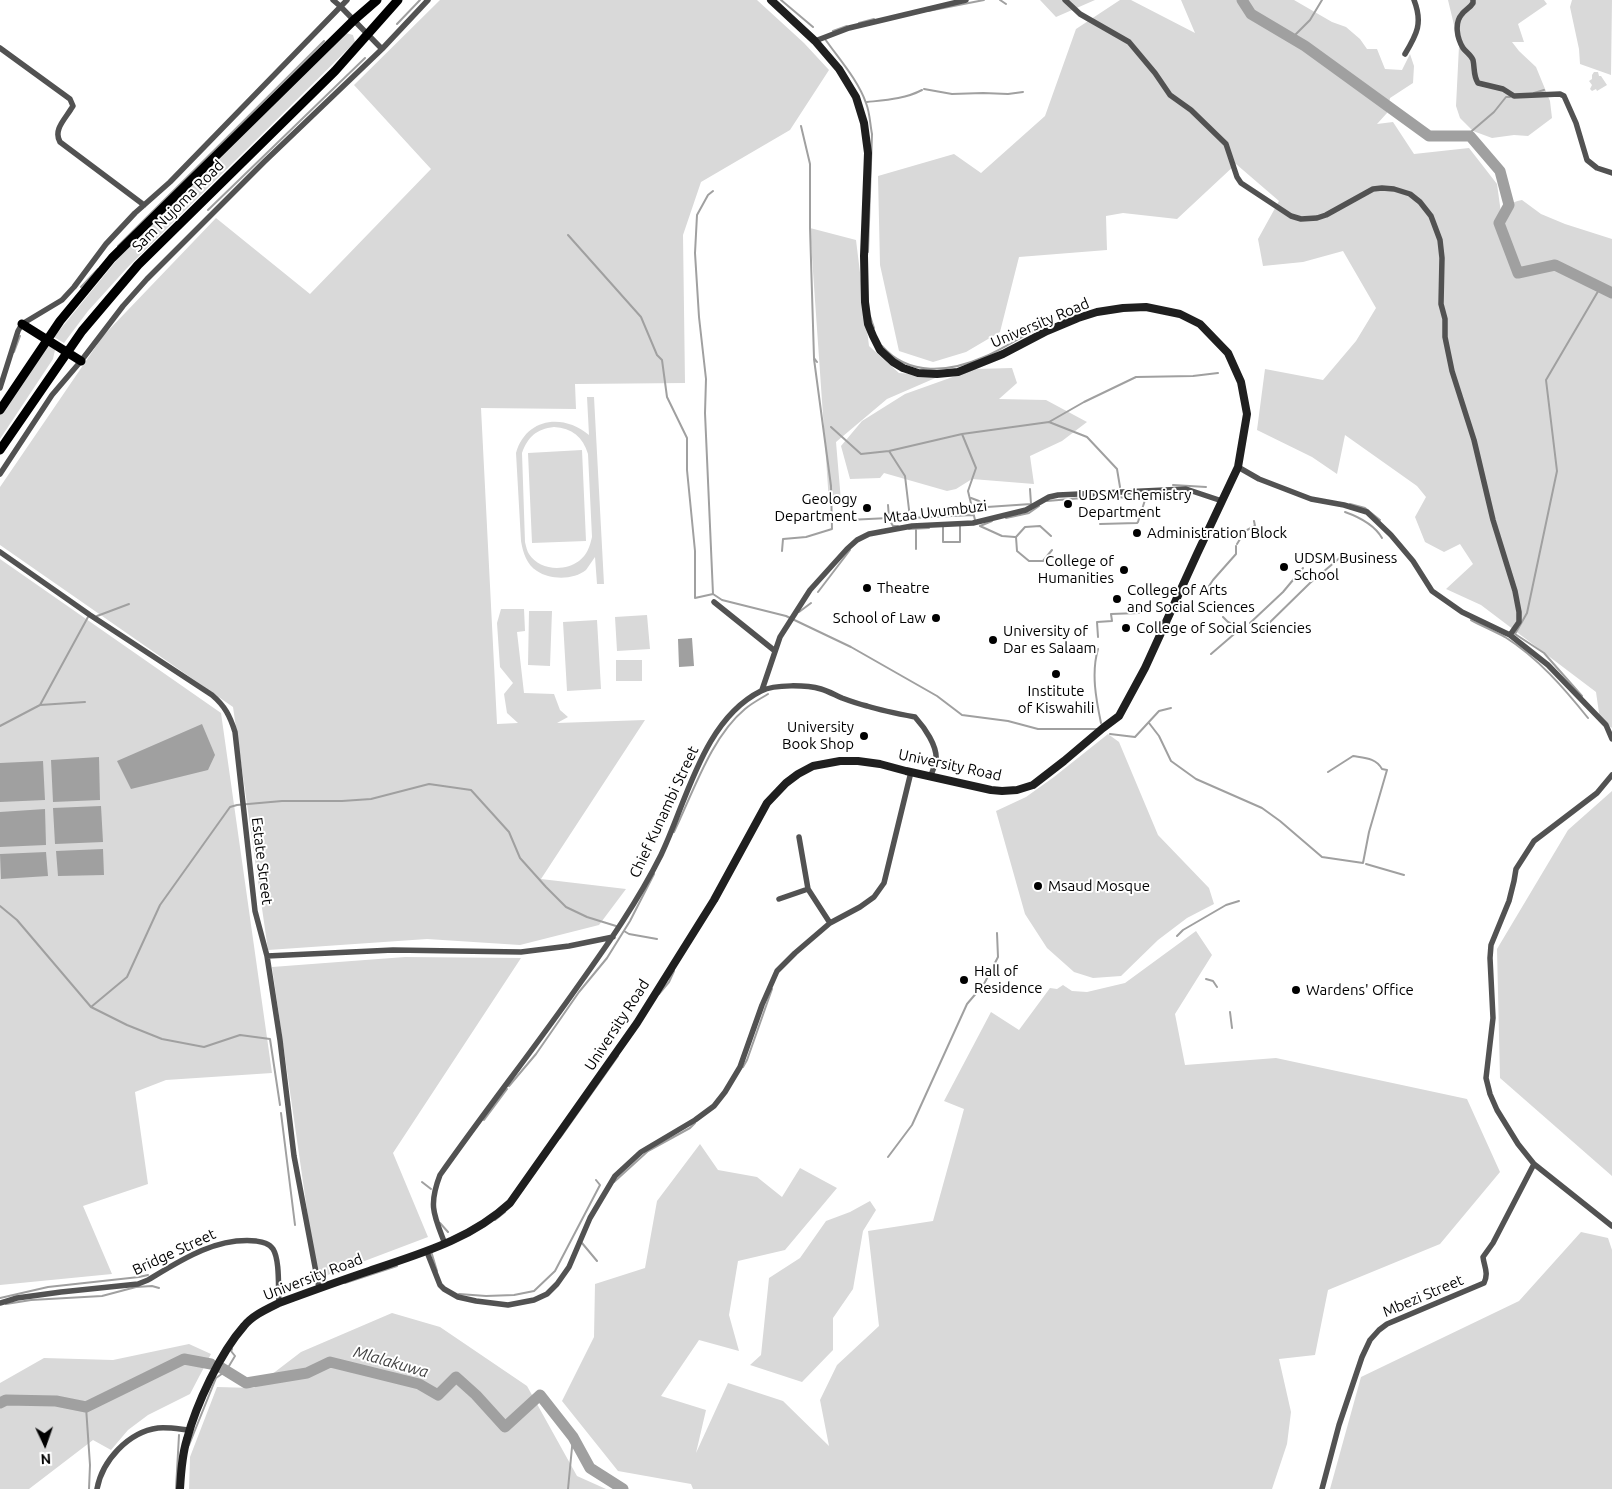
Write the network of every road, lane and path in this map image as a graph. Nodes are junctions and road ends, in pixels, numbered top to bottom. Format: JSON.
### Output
{"nodes":[{"id":1,"x":333,"y":0,"type":"edge"},
{"id":2,"x":346,"y":0,"type":"edge"},
{"id":3,"x":377,"y":0,"type":"edge"},
{"id":4,"x":398,"y":0,"type":"edge"},
{"id":5,"x":428,"y":0,"type":"edge"},
{"id":6,"x":771,"y":0,"type":"edge"},
{"id":7,"x":966,"y":0,"type":"edge"},
{"id":8,"x":1065,"y":0,"type":"edge"},
{"id":9,"x":1414,"y":0,"type":"edge"},
{"id":10,"x":1473,"y":0,"type":"edge"},
{"id":11,"x":340,"y":6,"type":"junction"},
{"id":12,"x":354,"y":20,"type":"junction"},
{"id":13,"x":368,"y":35,"type":"junction"},
{"id":14,"x":815,"y":41,"type":"junction"},
{"id":15,"x":0,"y":48,"type":"edge"},
{"id":16,"x":382,"y":49,"type":"junction"},
{"id":17,"x":1405,"y":54,"type":"dead end"},
{"id":18,"x":1612,"y":173,"type":"edge"},
{"id":19,"x":144,"y":205,"type":"junction"},
{"id":20,"x":22,"y":324,"type":"junction"},
{"id":21,"x":47,"y":340,"type":"junction"},
{"id":22,"x":67,"y":352,"type":"junction"},
{"id":23,"x":81,"y":361,"type":"junction"},
{"id":24,"x":0,"y":388,"type":"edge"},
{"id":25,"x":0,"y":410,"type":"edge"},
{"id":26,"x":0,"y":450,"type":"edge"},
{"id":27,"x":1238,"y":468,"type":"junction"},
{"id":28,"x":0,"y":474,"type":"edge"},
{"id":29,"x":1222,"y":501,"type":"junction"},
{"id":30,"x":0,"y":552,"type":"edge"},
{"id":31,"x":714,"y":602,"type":"dead end"},
{"id":32,"x":1510,"y":635,"type":"junction"},
{"id":33,"x":775,"y":651,"type":"junction"},
{"id":34,"x":762,"y":690,"type":"junction"},
{"id":35,"x":1612,"y":721,"type":"edge"},
{"id":36,"x":1606,"y":725,"type":"junction"},
{"id":37,"x":1612,"y":739,"type":"edge"},
{"id":38,"x":911,"y":772,"type":"junction"},
{"id":39,"x":1612,"y":775,"type":"edge"},
{"id":40,"x":931,"y":776,"type":"junction"},
{"id":41,"x":799,"y":837,"type":"dead end"},
{"id":42,"x":808,"y":889,"type":"junction"},
{"id":43,"x":779,"y":899,"type":"dead end"},
{"id":44,"x":830,"y":923,"type":"junction"},
{"id":45,"x":613,"y":936,"type":"junction"},
{"id":46,"x":266,"y":956,"type":"junction"},
{"id":47,"x":1534,"y":1164,"type":"junction"},
{"id":48,"x":1612,"y":1226,"type":"edge"},
{"id":49,"x":445,"y":1244,"type":"junction"},
{"id":50,"x":427,"y":1252,"type":"junction"},
{"id":51,"x":319,"y":1288,"type":"junction"},
{"id":52,"x":279,"y":1302,"type":"junction"},
{"id":53,"x":0,"y":1303,"type":"edge"},
{"id":54,"x":189,"y":1430,"type":"junction"},
{"id":55,"x":98,"y":1489,"type":"edge"},
{"id":56,"x":180,"y":1489,"type":"edge"},
{"id":57,"x":1322,"y":1489,"type":"edge"}],
"edges":[{"from":1,"to":11,"type":"street"},
{"from":2,"to":11,"type":"street"},
{"from":3,"to":12,"type":"main road","name":"Sam Nujoma Road"},
{"from":4,"to":13,"type":"main road","name":"Sam Nujoma Road"},
{"from":5,"to":16,"type":"street"},
{"from":6,"to":14,"type":"street","name":"University Road"},
{"from":7,"to":14,"type":"street"},
{"from":8,"to":32,"type":"street"},
{"from":9,"to":17,"type":"street"},
{"from":10,"to":18,"type":"street"},
{"from":11,"to":12,"type":"street"},
{"from":11,"to":19,"type":"street"},
{"from":12,"to":13,"type":"street"},
{"from":12,"to":21,"type":"main road","name":"Sam Nujoma Road"},
{"from":13,"to":16,"type":"street"},
{"from":13,"to":22,"type":"main road","name":"Sam Nujoma Road"},
{"from":14,"to":27,"type":"street","name":"University Road"},
{"from":15,"to":19,"type":"street"},
{"from":16,"to":23,"type":"street"},
{"from":19,"to":20,"type":"street"},
{"from":20,"to":21,"type":"main road"},
{"from":20,"to":24,"type":"street"},
{"from":21,"to":22,"type":"main road"},
{"from":21,"to":25,"type":"main road","name":"Sam Nujoma Road"},
{"from":22,"to":23,"type":"main road"},
{"from":22,"to":26,"type":"main road","name":"Sam Nujoma Road"},
{"from":23,"to":28,"type":"street"},
{"from":27,"to":29,"type":"street","name":"University Road"},
{"from":27,"to":32,"type":"street"},
{"from":29,"to":33,"type":"street","name":"Mtaa Uvumbuzi"},
{"from":29,"to":40,"type":"street","name":"University Road"},
{"from":30,"to":46,"type":"street","name":"Estate Street"},
{"from":31,"to":33,"type":"street"},
{"from":32,"to":36,"type":"street"},
{"from":33,"to":34,"type":"street","name":"Mtaa Uvumbuzi"},
{"from":34,"to":40,"type":"street","name":"Chief Kunambi Street"},
{"from":34,"to":45,"type":"street","name":"Chief Kunambi Street"},
{"from":35,"to":36,"type":"street"},
{"from":36,"to":37,"type":"street"},
{"from":38,"to":40,"type":"street","name":"University Road"},
{"from":38,"to":44,"type":"street"},
{"from":38,"to":49,"type":"street","name":"University Road"},
{"from":39,"to":47,"type":"street"},
{"from":41,"to":42,"type":"street"},
{"from":42,"to":43,"type":"street"},
{"from":42,"to":44,"type":"street"},
{"from":44,"to":50,"type":"street"},
{"from":45,"to":46,"type":"street"},
{"from":45,"to":49,"type":"street","name":"Chief Kunambi Street"},
{"from":46,"to":51,"type":"street","name":"Estate Street"},
{"from":47,"to":48,"type":"street"},
{"from":47,"to":57,"type":"street","name":"Mbezi Street"},
{"from":49,"to":50,"type":"street","name":"University Road"},
{"from":50,"to":51,"type":"street","name":"University Road"},
{"from":51,"to":52,"type":"street","name":"University Road"},
{"from":52,"to":53,"type":"street","name":"Bridge Street"},
{"from":52,"to":54,"type":"street","name":"University Road"},
{"from":54,"to":55,"type":"street"},
{"from":54,"to":56,"type":"street","name":"University Road"}]}
